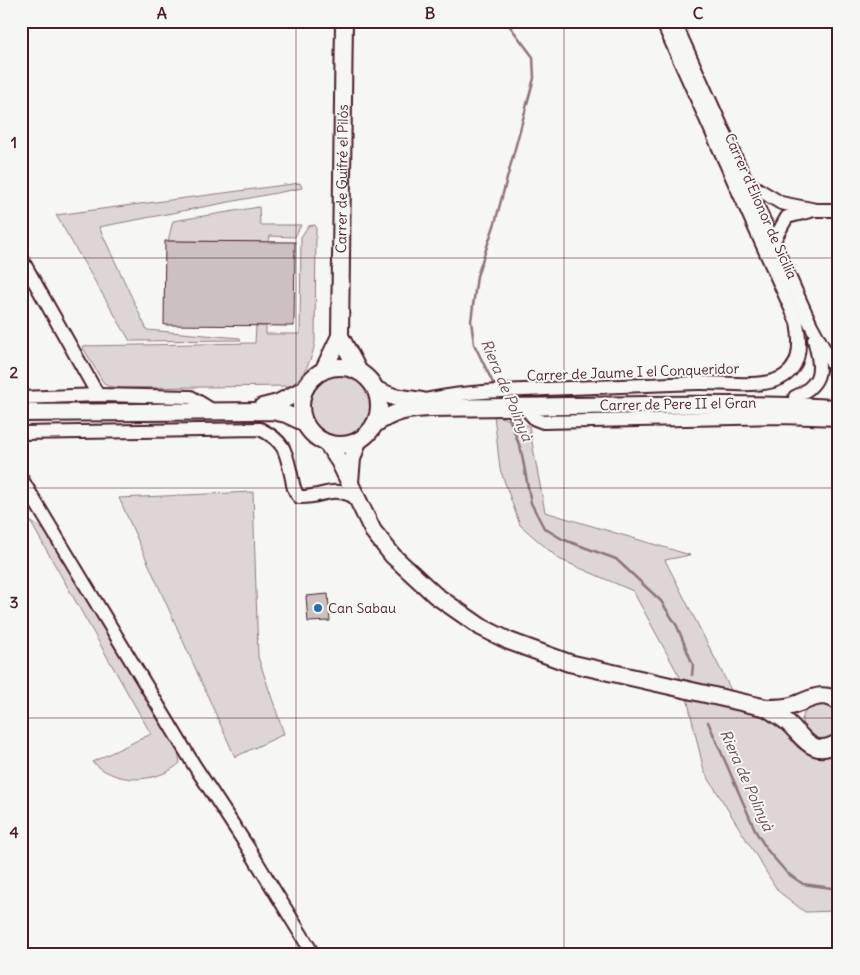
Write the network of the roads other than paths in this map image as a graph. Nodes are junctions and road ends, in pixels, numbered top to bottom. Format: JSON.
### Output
{"nodes":[{"id":1,"x":344,"y":21,"type":"edge"},
{"id":2,"x":662,"y":21,"type":"edge"},
{"id":3,"x":674,"y":21,"type":"edge"},
{"id":4,"x":746,"y":182,"type":"junction"},
{"id":5,"x":816,"y":210,"type":"junction"},
{"id":6,"x":839,"y":210,"type":"edge"},
{"id":7,"x":773,"y":242,"type":"junction"},
{"id":8,"x":21,"y":258,"type":"edge"},
{"id":9,"x":811,"y":324,"type":"junction"},
{"id":10,"x":340,"y":336,"type":"junction"},
{"id":11,"x":324,"y":369,"type":"junction"},
{"id":12,"x":839,"y":371,"type":"edge"},
{"id":13,"x":359,"y":372,"type":"junction"},
{"id":14,"x":756,"y":383,"type":"joint"},
{"id":15,"x":304,"y":389,"type":"junction"},
{"id":16,"x":376,"y":390,"type":"junction"},
{"id":17,"x":98,"y":395,"type":"junction"},
{"id":18,"x":795,"y":397,"type":"junction"},
{"id":19,"x":21,"y":398,"type":"edge"},
{"id":20,"x":839,"y":398,"type":"edge"},
{"id":21,"x":420,"y":401,"type":"junction"},
{"id":22,"x":494,"y":405,"type":"junction"},
{"id":23,"x":518,"y":405,"type":"junction"},
{"id":24,"x":839,"y":408,"type":"edge"},
{"id":25,"x":212,"y":410,"type":"junction"},
{"id":26,"x":252,"y":410,"type":"junction"},
{"id":27,"x":21,"y":413,"type":"edge"},
{"id":28,"x":839,"y":418,"type":"edge"},
{"id":29,"x":302,"y":422,"type":"junction"},
{"id":30,"x":375,"y":424,"type":"junction"},
{"id":31,"x":21,"y":433,"type":"edge"},
{"id":32,"x":358,"y":441,"type":"junction"},
{"id":33,"x":327,"y":443,"type":"junction"},
{"id":34,"x":347,"y":477,"type":"junction"},
{"id":35,"x":21,"y":478,"type":"edge"},
{"id":36,"x":325,"y":492,"type":"junction"},
{"id":37,"x":357,"y":498,"type":"junction"},
{"id":38,"x":808,"y":699,"type":"junction"},
{"id":39,"x":839,"y":702,"type":"edge"},
{"id":40,"x":767,"y":708,"type":"junction"},
{"id":41,"x":801,"y":738,"type":"junction"},
{"id":42,"x":839,"y":742,"type":"edge"},
{"id":43,"x":314,"y":954,"type":"edge"}],
"edges":[{"from":1,"to":10,"type":"main road","name":"Carrer de Guifré el Pilós"},
{"from":2,"to":14,"type":"street","name":"Carrer d'Elionor de Sicilia"},
{"from":3,"to":4,"type":"street","name":"Carrer d'Elionor de Sicilia"},
{"from":4,"to":5,"type":"street"},
{"from":4,"to":7,"type":"street","name":"Carrer d'Elionor de Sicilia"},
{"from":5,"to":6,"type":"street"},
{"from":5,"to":7,"type":"street"},
{"from":7,"to":9,"type":"street","name":"Carrer d'Elionor de Sicilia"},
{"from":8,"to":17,"type":"street"},
{"from":9,"to":12,"type":"street","name":"Carrer d'Elionor de Sicilia"},
{"from":9,"to":18,"type":"street","name":"Carrer d'Elionor de Sicilia"},
{"from":10,"to":11,"type":"main road","name":"Carrer de Guifré el Pilós"},
{"from":10,"to":13,"type":"main road","name":"Carrer de Guifré el Pilós"},
{"from":11,"to":13,"type":"main road"},
{"from":11,"to":15,"type":"main road"},
{"from":13,"to":16,"type":"main road"},
{"from":14,"to":21,"type":"street","name":"Carrer de Jaume I el Conqueridor"},
{"from":15,"to":26,"type":"main road"},
{"from":15,"to":29,"type":"main road"},
{"from":16,"to":21,"type":"main road"},
{"from":16,"to":30,"type":"main road"},
{"from":17,"to":19,"type":"street"},
{"from":17,"to":25,"type":"street"},
{"from":18,"to":20,"type":"main road"},
{"from":18,"to":23,"type":"main road"},
{"from":21,"to":22,"type":"main road"},
{"from":22,"to":23,"type":"main road"},
{"from":22,"to":30,"type":"main road"},
{"from":23,"to":24,"type":"main road"},
{"from":23,"to":28,"type":"street","name":"Carrer de Pere II el Gran"},
{"from":25,"to":26,"type":"main road"},
{"from":25,"to":27,"type":"main road"},
{"from":26,"to":29,"type":"main road"},
{"from":29,"to":33,"type":"main road"},
{"from":30,"to":32,"type":"main road"},
{"from":31,"to":36,"type":"street"},
{"from":32,"to":33,"type":"main road"},
{"from":32,"to":34,"type":"main road"},
{"from":33,"to":34,"type":"main road"},
{"from":34,"to":36,"type":"street"},
{"from":34,"to":37,"type":"main road"},
{"from":35,"to":43,"type":"street"},
{"from":36,"to":37,"type":"street"},
{"from":37,"to":40,"type":"main road"},
{"from":38,"to":39,"type":"main road"},
{"from":38,"to":40,"type":"main road"},
{"from":38,"to":41,"type":"main road"},
{"from":40,"to":41,"type":"main road"},
{"from":41,"to":42,"type":"main road"}]}
